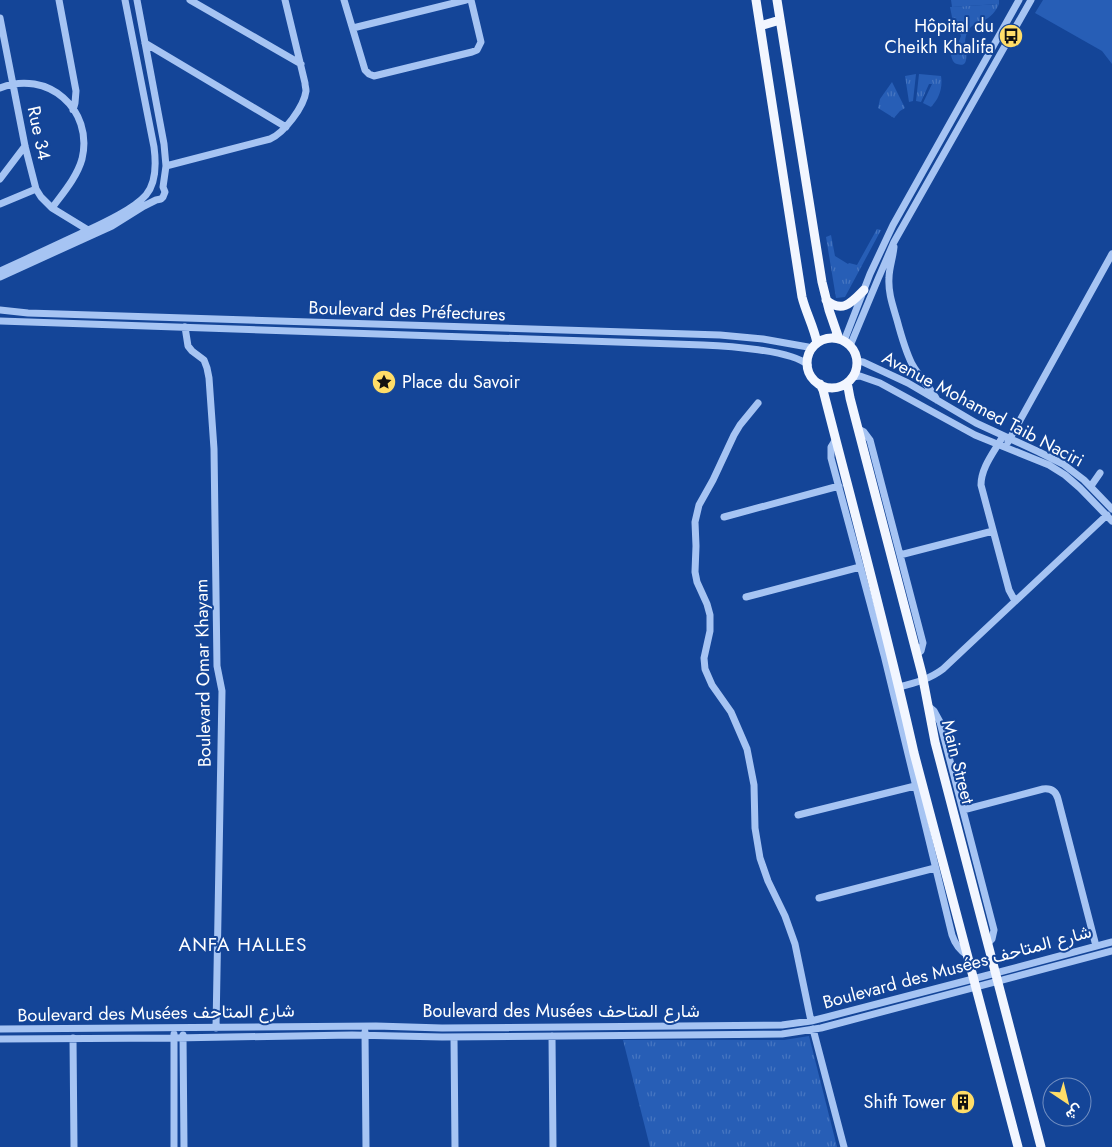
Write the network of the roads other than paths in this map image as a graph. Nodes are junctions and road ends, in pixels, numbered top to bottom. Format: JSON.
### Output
{"nodes":[{"id":1,"x":59,"y":0,"type":"edge"},
{"id":2,"x":125,"y":0,"type":"edge"},
{"id":3,"x":137,"y":0,"type":"edge"},
{"id":4,"x":190,"y":0,"type":"edge"},
{"id":5,"x":285,"y":0,"type":"edge"},
{"id":6,"x":344,"y":0,"type":"edge"},
{"id":7,"x":466,"y":0,"type":"edge"},
{"id":8,"x":471,"y":0,"type":"edge"},
{"id":9,"x":756,"y":0,"type":"edge"},
{"id":10,"x":777,"y":0,"type":"edge"},
{"id":11,"x":1019,"y":0,"type":"edge"},
{"id":12,"x":1031,"y":0,"type":"edge"},
{"id":13,"x":0,"y":18,"type":"edge"},
{"id":14,"x":780,"y":20,"type":"junction"},
{"id":15,"x":760,"y":26,"type":"junction"},
{"id":16,"x":352,"y":28,"type":"junction"},
{"id":17,"x":145,"y":43,"type":"junction"},
{"id":18,"x":300,"y":64,"type":"junction"},
{"id":19,"x":13,"y":84,"type":"junction"},
{"id":20,"x":0,"y":88,"type":"edge"},
{"id":21,"x":73,"y":110,"type":"junction"},
{"id":22,"x":286,"y":127,"type":"junction"},
{"id":23,"x":26,"y":146,"type":"junction"},
{"id":24,"x":166,"y":166,"type":"junction"},
{"id":25,"x":0,"y":180,"type":"edge"},
{"id":26,"x":163,"y":187,"type":"junction"},
{"id":27,"x":36,"y":189,"type":"junction"},
{"id":28,"x":149,"y":190,"type":"junction"},
{"id":29,"x":156,"y":200,"type":"junction"},
{"id":30,"x":0,"y":204,"type":"edge"},
{"id":31,"x":52,"y":208,"type":"junction"},
{"id":32,"x":88,"y":230,"type":"junction"},
{"id":33,"x":894,"y":242,"type":"junction"},
{"id":34,"x":1112,"y":254,"type":"edge"},
{"id":35,"x":0,"y":271,"type":"edge"},
{"id":36,"x":0,"y":277,"type":"edge"},
{"id":37,"x":864,"y":290,"type":"junction"},
{"id":38,"x":826,"y":300,"type":"junction"},
{"id":39,"x":0,"y":310,"type":"edge"},
{"id":40,"x":191,"y":318,"type":"junction"},
{"id":41,"x":0,"y":320,"type":"edge"},
{"id":42,"x":378,"y":325,"type":"junction"},
{"id":43,"x":188,"y":327,"type":"junction"},
{"id":44,"x":378,"y":334,"type":"junction"},
{"id":45,"x":844,"y":342,"type":"junction"},
{"id":46,"x":815,"y":346,"type":"junction"},
{"id":47,"x":857,"y":361,"type":"junction"},
{"id":48,"x":808,"y":365,"type":"junction"},
{"id":49,"x":849,"y":380,"type":"junction"},
{"id":50,"x":820,"y":384,"type":"junction"},
{"id":51,"x":937,"y":400,"type":"junction"},
{"id":52,"x":758,"y":403,"type":"dead end"},
{"id":53,"x":858,"y":429,"type":"junction"},
{"id":54,"x":836,"y":438,"type":"junction"},
{"id":55,"x":1006,"y":438,"type":"junction"},
{"id":56,"x":1002,"y":446,"type":"junction"},
{"id":57,"x":1100,"y":473,"type":"dead end"},
{"id":58,"x":839,"y":486,"type":"junction"},
{"id":59,"x":1090,"y":486,"type":"junction"},
{"id":60,"x":1109,"y":512,"type":"edge"},
{"id":61,"x":724,"y":517,"type":"dead end"},
{"id":62,"x":1112,"y":522,"type":"edge"},
{"id":63,"x":993,"y":531,"type":"junction"},
{"id":64,"x":900,"y":555,"type":"junction"},
{"id":65,"x":860,"y":567,"type":"junction"},
{"id":66,"x":746,"y":597,"type":"dead end"},
{"id":67,"x":1015,"y":601,"type":"junction"},
{"id":68,"x":917,"y":654,"type":"junction"},
{"id":69,"x":924,"y":680,"type":"junction"},
{"id":70,"x":899,"y":687,"type":"junction"},
{"id":71,"x":928,"y":706,"type":"junction"},
{"id":72,"x":915,"y":786,"type":"junction"},
{"id":73,"x":963,"y":810,"type":"junction"},
{"id":74,"x":798,"y":815,"type":"dead end"},
{"id":75,"x":935,"y":868,"type":"junction"},
{"id":76,"x":819,"y":898,"type":"dead end"},
{"id":77,"x":1112,"y":942,"type":"edge"},
{"id":78,"x":988,"y":943,"type":"junction"},
{"id":79,"x":1096,"y":946,"type":"junction"},
{"id":80,"x":1112,"y":951,"type":"edge"},
{"id":81,"x":967,"y":955,"type":"junction"},
{"id":82,"x":997,"y":978,"type":"junction"},
{"id":83,"x":974,"y":984,"type":"junction"},
{"id":84,"x":811,"y":1021,"type":"junction"},
{"id":85,"x":365,"y":1026,"type":"junction"},
{"id":86,"x":174,"y":1028,"type":"junction"},
{"id":87,"x":183,"y":1028,"type":"junction"},
{"id":88,"x":216,"y":1028,"type":"junction"},
{"id":89,"x":0,"y":1030,"type":"edge"},
{"id":90,"x":813,"y":1030,"type":"junction"},
{"id":91,"x":366,"y":1035,"type":"junction"},
{"id":92,"x":552,"y":1036,"type":"junction"},
{"id":93,"x":454,"y":1037,"type":"junction"},
{"id":94,"x":73,"y":1038,"type":"junction"},
{"id":95,"x":174,"y":1038,"type":"junction"},
{"id":96,"x":183,"y":1038,"type":"junction"},
{"id":97,"x":0,"y":1039,"type":"edge"},
{"id":98,"x":74,"y":1147,"type":"edge"},
{"id":99,"x":174,"y":1147,"type":"edge"},
{"id":100,"x":184,"y":1147,"type":"edge"},
{"id":101,"x":366,"y":1147,"type":"edge"},
{"id":102,"x":455,"y":1147,"type":"edge"},
{"id":103,"x":553,"y":1147,"type":"edge"},
{"id":104,"x":844,"y":1147,"type":"edge"},
{"id":105,"x":1018,"y":1147,"type":"edge"},
{"id":106,"x":1041,"y":1147,"type":"edge"}],
"edges":[{"from":1,"to":21,"type":"street"},
{"from":2,"to":28,"type":"street"},
{"from":3,"to":17,"type":"street"},
{"from":4,"to":18,"type":"street"},
{"from":5,"to":18,"type":"street"},
{"from":6,"to":16,"type":"street"},
{"from":7,"to":16,"type":"street"},
{"from":8,"to":16,"type":"street"},
{"from":9,"to":15,"type":"main road"},
{"from":10,"to":14,"type":"main road"},
{"from":11,"to":37,"type":"street"},
{"from":12,"to":33,"type":"street"},
{"from":13,"to":19,"type":"street","name":"Rue 34"},
{"from":14,"to":15,"type":"main road"},
{"from":14,"to":38,"type":"main road"},
{"from":15,"to":46,"type":"main road"},
{"from":17,"to":22,"type":"street"},
{"from":17,"to":24,"type":"street"},
{"from":18,"to":22,"type":"street"},
{"from":19,"to":20,"type":"street"},
{"from":19,"to":21,"type":"street"},
{"from":19,"to":23,"type":"street","name":"Rue 34"},
{"from":21,"to":31,"type":"street"},
{"from":22,"to":24,"type":"street"},
{"from":23,"to":25,"type":"street"},
{"from":23,"to":27,"type":"street","name":"Rue 34"},
{"from":24,"to":26,"type":"street"},
{"from":26,"to":28,"type":"street"},
{"from":26,"to":29,"type":"street"},
{"from":27,"to":30,"type":"street"},
{"from":27,"to":31,"type":"street","name":"Rue 34"},
{"from":28,"to":29,"type":"street"},
{"from":28,"to":32,"type":"street"},
{"from":29,"to":36,"type":"street"},
{"from":31,"to":32,"type":"street","name":"Rue 34"},
{"from":32,"to":35,"type":"street"},
{"from":33,"to":45,"type":"street"},
{"from":33,"to":51,"type":"street"},
{"from":34,"to":55,"type":"street"},
{"from":37,"to":38,"type":"main road"},
{"from":37,"to":45,"type":"street"},
{"from":38,"to":45,"type":"main road"},
{"from":39,"to":40,"type":"street","name":"Boulevard des Préfectures"},
{"from":40,"to":42,"type":"street","name":"Boulevard des Préfectures"},
{"from":40,"to":43,"type":"street","name":"Boulevard Omar Khayam"},
{"from":41,"to":43,"type":"street","name":"Boulevard des Préfectures"},
{"from":42,"to":44,"type":"street"},
{"from":42,"to":46,"type":"street","name":"Boulevard des Préfectures"},
{"from":43,"to":44,"type":"street","name":"Boulevard des Préfectures"},
{"from":43,"to":88,"type":"street","name":"Boulevard Omar Khayam"},
{"from":44,"to":48,"type":"street","name":"Boulevard des Préfectures"},
{"from":45,"to":46,"type":"main road"},
{"from":45,"to":47,"type":"main road"},
{"from":46,"to":48,"type":"main road"},
{"from":47,"to":49,"type":"main road"},
{"from":47,"to":51,"type":"street","name":"Avenue Mohamed Taib Naciri"},
{"from":48,"to":50,"type":"main road"},
{"from":49,"to":50,"type":"main road"},
{"from":49,"to":53,"type":"main road","name":"Main Street"},
{"from":49,"to":56,"type":"street","name":"Avenue Mohamed Taib Naciri"},
{"from":50,"to":54,"type":"main road"},
{"from":51,"to":55,"type":"street","name":"Avenue Mohamed Taib Naciri"},
{"from":52,"to":84,"type":"street"},
{"from":53,"to":64,"type":"street"},
{"from":53,"to":68,"type":"main road","name":"Main Street"},
{"from":54,"to":58,"type":"street"},
{"from":54,"to":70,"type":"main road"},
{"from":55,"to":56,"type":"street"},
{"from":55,"to":59,"type":"street","name":"Avenue Mohamed Taib Naciri"},
{"from":56,"to":60,"type":"street","name":"Avenue Mohamed Taib Naciri"},
{"from":56,"to":63,"type":"street"},
{"from":57,"to":59,"type":"street"},
{"from":58,"to":61,"type":"street"},
{"from":58,"to":65,"type":"street"},
{"from":59,"to":60,"type":"street","name":"Avenue Mohamed Taib Naciri"},
{"from":60,"to":62,"type":"street","name":"Avenue Mohamed Taib Naciri"},
{"from":60,"to":67,"type":"street"},
{"from":63,"to":64,"type":"street"},
{"from":63,"to":67,"type":"street"},
{"from":64,"to":68,"type":"street"},
{"from":65,"to":66,"type":"street"},
{"from":65,"to":72,"type":"street"},
{"from":67,"to":69,"type":"street"},
{"from":68,"to":69,"type":"main road","name":"Main Street"},
{"from":69,"to":70,"type":"street"},
{"from":69,"to":71,"type":"main road","name":"Main Street"},
{"from":70,"to":81,"type":"main road"},
{"from":71,"to":73,"type":"street"},
{"from":71,"to":78,"type":"main road","name":"Main Street"},
{"from":72,"to":74,"type":"street"},
{"from":72,"to":75,"type":"street"},
{"from":73,"to":78,"type":"street"},
{"from":73,"to":79,"type":"street"},
{"from":75,"to":76,"type":"street"},
{"from":75,"to":81,"type":"street"},
{"from":77,"to":79,"type":"street","name":"Boulevard des Musées شارع المتاحف"},
{"from":78,"to":82,"type":"main road","name":"Main Street"},
{"from":79,"to":82,"type":"street","name":"Boulevard des Musées شارع المتاحف"},
{"from":80,"to":82,"type":"street","name":"Boulevard des Musées شارع المتاحف"},
{"from":81,"to":83,"type":"main road"},
{"from":82,"to":83,"type":"street","name":"Boulevard des Musées شارع المتاحف"},
{"from":82,"to":106,"type":"main road","name":"Main Street"},
{"from":83,"to":84,"type":"street","name":"Boulevard des Musées شارع المتاحف"},
{"from":83,"to":90,"type":"street","name":"Boulevard des Musées شارع المتاحف"},
{"from":83,"to":105,"type":"main road"},
{"from":84,"to":85,"type":"street","name":"Boulevard des Musées شارع المتاحف"},
{"from":85,"to":88,"type":"street","name":"Boulevard des Musées شارع المتاحف"},
{"from":85,"to":91,"type":"street"},
{"from":86,"to":87,"type":"street","name":"Boulevard des Musées شارع المتاحف"},
{"from":86,"to":89,"type":"street","name":"Boulevard des Musées شارع المتاحف"},
{"from":86,"to":95,"type":"street"},
{"from":87,"to":88,"type":"street","name":"Boulevard des Musées شارع المتاحف"},
{"from":87,"to":96,"type":"street"},
{"from":90,"to":92,"type":"street","name":"Boulevard des Musées شارع المتاحف"},
{"from":90,"to":104,"type":"street"},
{"from":91,"to":93,"type":"street","name":"Boulevard des Musées شارع المتاحف"},
{"from":91,"to":96,"type":"street","name":"Boulevard des Musées شارع المتاحف"},
{"from":91,"to":101,"type":"street"},
{"from":92,"to":93,"type":"street","name":"Boulevard des Musées شارع المتاحف"},
{"from":92,"to":103,"type":"street"},
{"from":93,"to":102,"type":"street"},
{"from":94,"to":95,"type":"street","name":"Boulevard des Musées شارع المتاحف"},
{"from":94,"to":97,"type":"street","name":"Boulevard des Musées شارع المتاحف"},
{"from":94,"to":98,"type":"street"},
{"from":95,"to":96,"type":"street","name":"Boulevard des Musées شارع المتاحف"},
{"from":95,"to":99,"type":"street"},
{"from":96,"to":100,"type":"street"}]}
